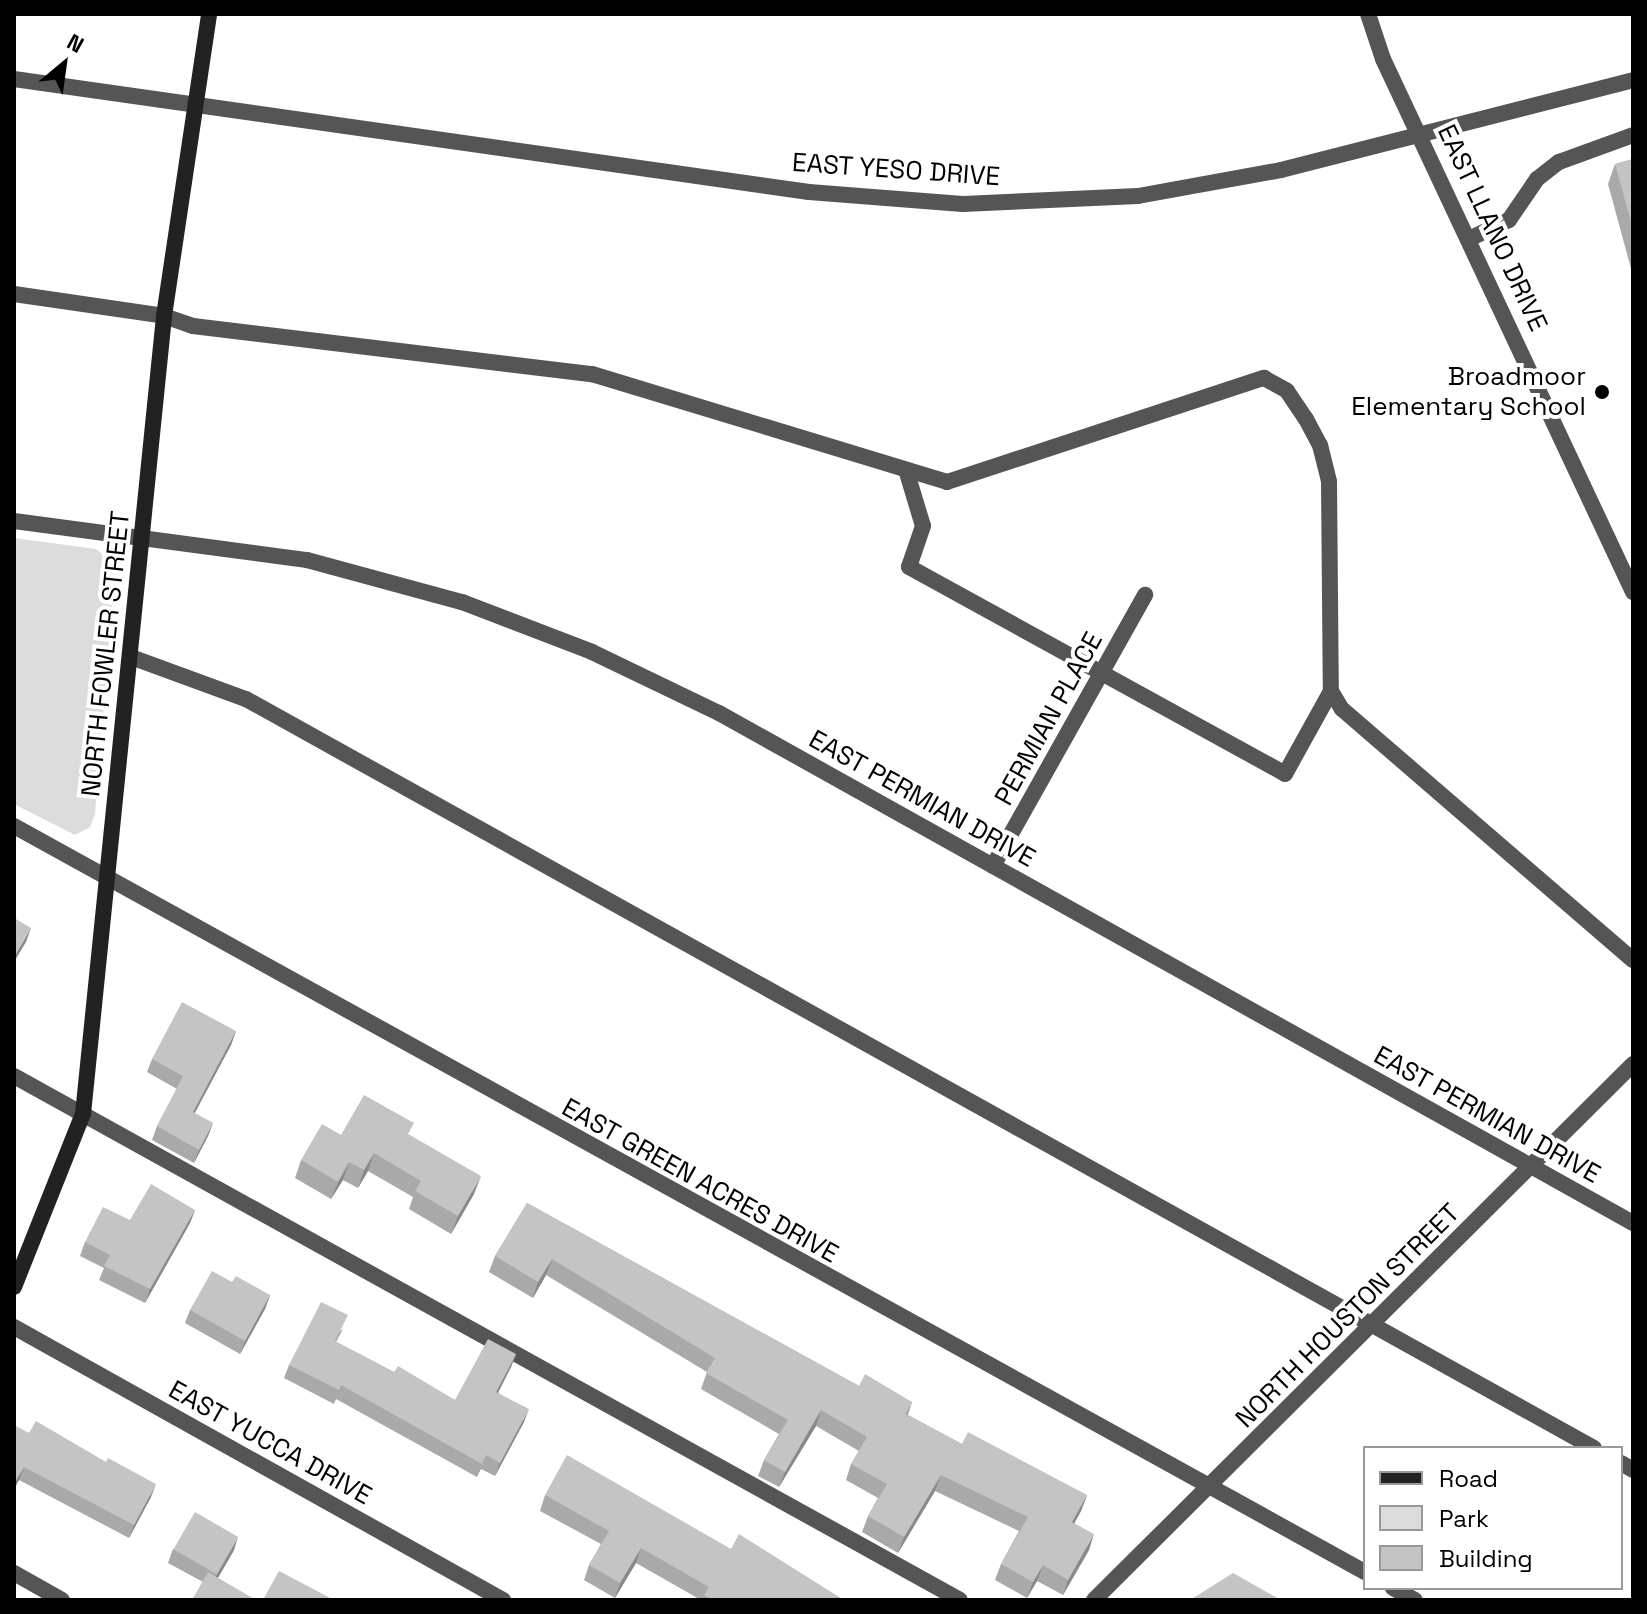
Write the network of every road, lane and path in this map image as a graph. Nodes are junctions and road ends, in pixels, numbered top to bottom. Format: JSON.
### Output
{"nodes":[{"id":1,"x":209,"y":14,"type":"edge"},
{"id":2,"x":1368,"y":14,"type":"edge"},
{"id":3,"x":14,"y":79,"type":"edge"},
{"id":4,"x":1633,"y":80,"type":"edge"},
{"id":5,"x":196,"y":104,"type":"junction"},
{"id":6,"x":1422,"y":132,"type":"junction"},
{"id":7,"x":1633,"y":135,"type":"edge"},
{"id":8,"x":1471,"y":238,"type":"junction"},
{"id":9,"x":14,"y":294,"type":"edge"},
{"id":10,"x":164,"y":316,"type":"junction"},
{"id":11,"x":907,"y":473,"type":"junction"},
{"id":12,"x":14,"y":521,"type":"edge"},
{"id":13,"x":141,"y":537,"type":"junction"},
{"id":14,"x":1633,"y":592,"type":"edge"},
{"id":15,"x":1145,"y":595,"type":"dead end"},
{"id":16,"x":131,"y":657,"type":"junction"},
{"id":17,"x":1102,"y":677,"type":"junction"},
{"id":18,"x":1331,"y":691,"type":"junction"},
{"id":19,"x":14,"y":826,"type":"edge"},
{"id":20,"x":993,"y":866,"type":"junction"},
{"id":21,"x":107,"y":878,"type":"junction"},
{"id":22,"x":1633,"y":960,"type":"edge"},
{"id":23,"x":1633,"y":1064,"type":"edge"},
{"id":24,"x":14,"y":1076,"type":"edge"},
{"id":25,"x":83,"y":1114,"type":"junction"},
{"id":26,"x":1530,"y":1166,"type":"junction"},
{"id":27,"x":1633,"y":1223,"type":"edge"},
{"id":28,"x":14,"y":1287,"type":"edge"},
{"id":29,"x":1370,"y":1325,"type":"junction"},
{"id":30,"x":14,"y":1327,"type":"edge"},
{"id":31,"x":1590,"y":1446,"type":"edge"},
{"id":32,"x":1210,"y":1487,"type":"junction"},
{"id":33,"x":1363,"y":1571,"type":"edge"},
{"id":34,"x":14,"y":1573,"type":"edge"},
{"id":35,"x":1397,"y":1590,"type":"edge"},
{"id":36,"x":62,"y":1600,"type":"edge"},
{"id":37,"x":503,"y":1600,"type":"edge"},
{"id":38,"x":960,"y":1600,"type":"edge"},
{"id":39,"x":1094,"y":1600,"type":"edge"},
{"id":40,"x":1415,"y":1600,"type":"edge"}],
"edges":[{"from":1,"to":5,"type":"street","name":"NORTH FOWLER STREET"},
{"from":2,"to":6,"type":"street","name":"EAST LLANO DRIVE"},
{"from":3,"to":5,"type":"street","name":"EAST YESO DRIVE"},
{"from":4,"to":6,"type":"street","name":"EAST YESO DRIVE"},
{"from":5,"to":6,"type":"street","name":"EAST YESO DRIVE"},
{"from":5,"to":10,"type":"street","name":"NORTH FOWLER STREET"},
{"from":6,"to":8,"type":"street","name":"EAST LLANO DRIVE"},
{"from":7,"to":8,"type":"street"},
{"from":8,"to":14,"type":"street","name":"EAST LLANO DRIVE"},
{"from":9,"to":10,"type":"street"},
{"from":10,"to":11,"type":"street"},
{"from":10,"to":13,"type":"street","name":"NORTH FOWLER STREET"},
{"from":11,"to":17,"type":"street"},
{"from":11,"to":18,"type":"street"},
{"from":12,"to":13,"type":"street","name":"EAST PERMIAN DRIVE"},
{"from":13,"to":16,"type":"street","name":"NORTH FOWLER STREET"},
{"from":13,"to":20,"type":"street","name":"EAST PERMIAN DRIVE"},
{"from":15,"to":17,"type":"street","name":"PERMIAN PLACE"},
{"from":16,"to":21,"type":"street","name":"NORTH FOWLER STREET"},
{"from":16,"to":29,"type":"street"},
{"from":17,"to":18,"type":"street"},
{"from":17,"to":20,"type":"street","name":"PERMIAN PLACE"},
{"from":18,"to":22,"type":"street"},
{"from":19,"to":21,"type":"street","name":"EAST GREEN ACRES DRIVE"},
{"from":20,"to":26,"type":"street","name":"EAST PERMIAN DRIVE"},
{"from":21,"to":25,"type":"street","name":"NORTH FOWLER STREET"},
{"from":21,"to":32,"type":"street","name":"EAST GREEN ACRES DRIVE"},
{"from":23,"to":26,"type":"street","name":"NORTH HOUSTON STREET"},
{"from":24,"to":25,"type":"street"},
{"from":25,"to":28,"type":"street","name":"NORTH FOWLER STREET"},
{"from":25,"to":38,"type":"street"},
{"from":26,"to":27,"type":"street","name":"EAST PERMIAN DRIVE"},
{"from":26,"to":29,"type":"street","name":"NORTH HOUSTON STREET"},
{"from":29,"to":31,"type":"street"},
{"from":29,"to":32,"type":"street","name":"NORTH HOUSTON STREET"},
{"from":30,"to":37,"type":"street","name":"EAST YUCCA DRIVE"},
{"from":32,"to":33,"type":"street","name":"EAST GREEN ACRES DRIVE"},
{"from":32,"to":39,"type":"street","name":"NORTH HOUSTON STREET"},
{"from":34,"to":36,"type":"street"},
{"from":35,"to":40,"type":"street"}]}
